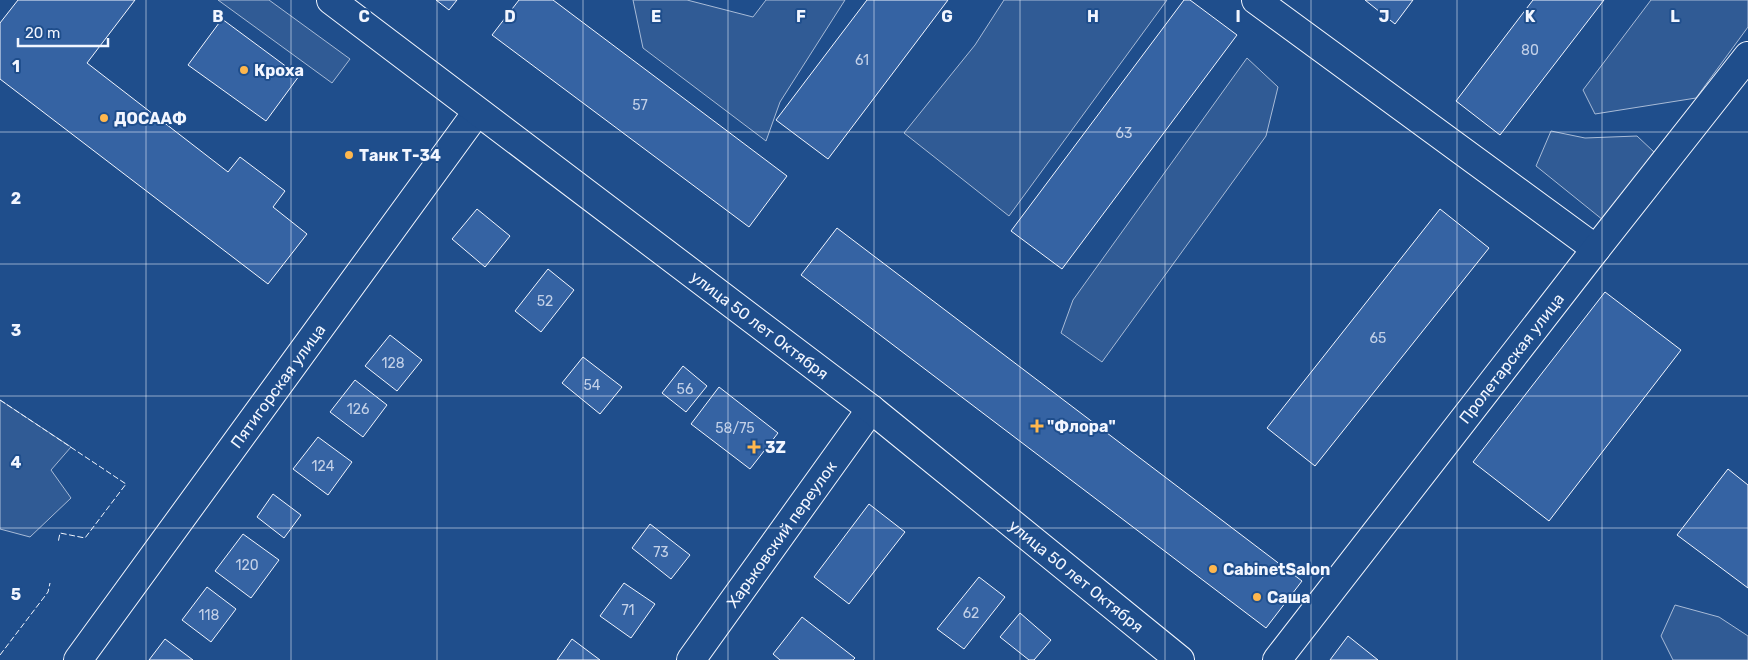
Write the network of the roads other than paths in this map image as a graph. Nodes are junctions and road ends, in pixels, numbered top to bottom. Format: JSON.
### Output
{"nodes":[{"id":1,"x":331,"y":0,"type":"edge"},
{"id":2,"x":1256,"y":0,"type":"edge"},
{"id":3,"x":1748,"y":56,"type":"edge"},
{"id":4,"x":477,"y":112,"type":"junction"},
{"id":5,"x":1596,"y":249,"type":"junction"},
{"id":6,"x":871,"y":409,"type":"junction"},
{"id":7,"x":78,"y":660,"type":"edge"},
{"id":8,"x":691,"y":660,"type":"edge"},
{"id":9,"x":1180,"y":660,"type":"edge"},
{"id":10,"x":1277,"y":660,"type":"edge"}],
"edges":[{"from":1,"to":4,"type":"street","name":"улица 50 лет Октября"},
{"from":2,"to":5,"type":"street"},
{"from":3,"to":5,"type":"street","name":"Пролетарская улица"},
{"from":4,"to":6,"type":"street","name":"улица 50 лет Октября"},
{"from":4,"to":7,"type":"street","name":"Пятигорская улица"},
{"from":5,"to":10,"type":"street","name":"Пролетарская улица"},
{"from":6,"to":8,"type":"street","name":"Харьковский переулок"},
{"from":6,"to":9,"type":"street","name":"улица 50 лет Октября"}]}
